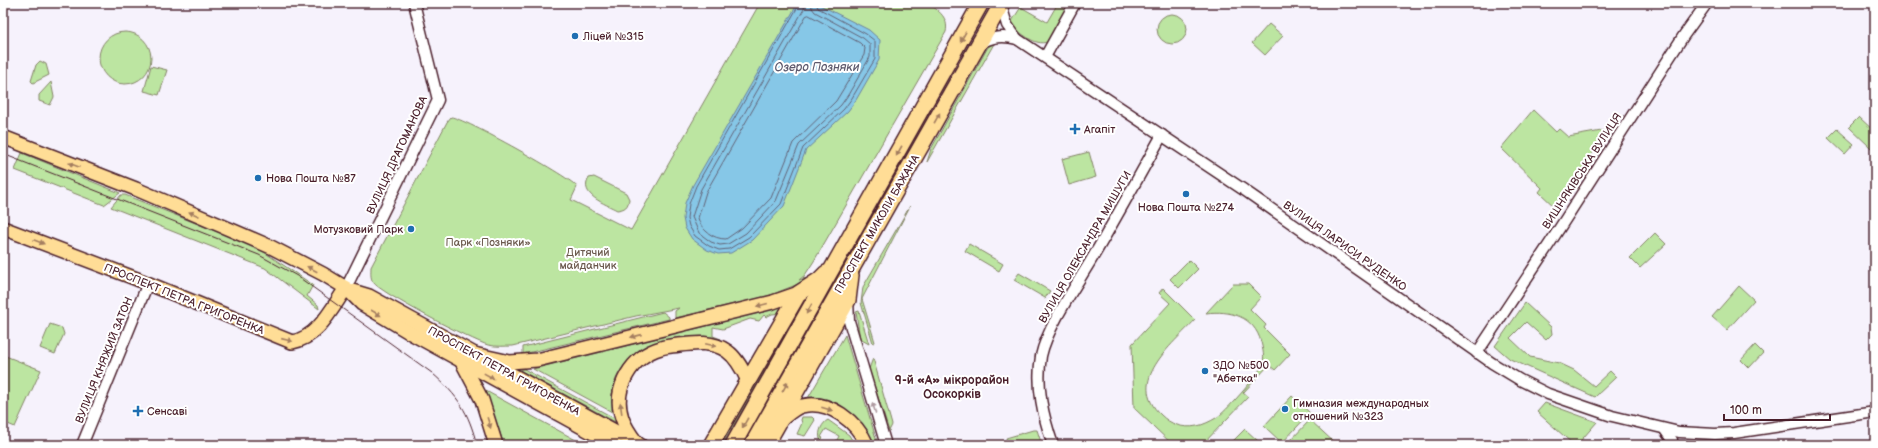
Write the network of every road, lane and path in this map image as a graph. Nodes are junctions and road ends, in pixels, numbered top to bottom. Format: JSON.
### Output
{"nodes":[{"id":1,"x":414,"y":3,"type":"edge"},
{"id":2,"x":981,"y":3,"type":"edge"},
{"id":3,"x":1075,"y":3,"type":"edge"},
{"id":4,"x":1707,"y":3,"type":"edge"},
{"id":5,"x":1002,"y":4,"type":"edge"},
{"id":6,"x":1017,"y":39,"type":"junction"},
{"id":7,"x":979,"y":44,"type":"junction"},
{"id":8,"x":1046,"y":57,"type":"junction"},
{"id":9,"x":1162,"y":136,"type":"junction"},
{"id":10,"x":3,"y":137,"type":"edge"},
{"id":11,"x":3,"y":228,"type":"edge"},
{"id":12,"x":835,"y":263,"type":"junction"},
{"id":13,"x":851,"y":270,"type":"junction"},
{"id":14,"x":148,"y":283,"type":"junction"},
{"id":15,"x":346,"y":288,"type":"junction"},
{"id":16,"x":800,"y":293,"type":"junction"},
{"id":17,"x":848,"y":300,"type":"junction"},
{"id":18,"x":1477,"y":353,"type":"junction"},
{"id":19,"x":474,"y":354,"type":"junction"},
{"id":20,"x":462,"y":362,"type":"junction"},
{"id":21,"x":748,"y":381,"type":"junction"},
{"id":22,"x":1875,"y":412,"type":"edge"},
{"id":23,"x":780,"y":421,"type":"junction"},
{"id":24,"x":1665,"y":430,"type":"junction"},
{"id":25,"x":1679,"y":432,"type":"junction"},
{"id":26,"x":639,"y":444,"type":"edge"},
{"id":27,"x":82,"y":445,"type":"edge"},
{"id":28,"x":496,"y":445,"type":"edge"},
{"id":29,"x":615,"y":445,"type":"edge"},
{"id":30,"x":711,"y":445,"type":"edge"},
{"id":31,"x":732,"y":445,"type":"edge"},
{"id":32,"x":752,"y":445,"type":"edge"},
{"id":33,"x":766,"y":445,"type":"edge"},
{"id":34,"x":867,"y":445,"type":"edge"},
{"id":35,"x":886,"y":445,"type":"edge"},
{"id":36,"x":1053,"y":445,"type":"edge"},
{"id":37,"x":1672,"y":445,"type":"edge"},
{"id":38,"x":1676,"y":445,"type":"edge"}],
"edges":[{"from":1,"to":15,"type":"street","name":"ВУЛИЦЯ ДРАГОМАНОВА"},
{"from":2,"to":12,"type":"highway","name":"ПРОСПЕКТ МИКОЛИ БАЖАНА","one_way":true},
{"from":3,"to":8,"type":"street"},
{"from":4,"to":18,"type":"street","name":"ВИШНЯКІВСЬКА ВУЛИЦЯ"},
{"from":5,"to":6,"type":"street","name":"ВУЛИЦЯ ЛАРИСИ РУДЕНКО"},
{"from":5,"to":7,"type":"highway","name":"ПРОСПЕКТ МИКОЛИ БАЖАНА"},
{"from":6,"to":7,"type":"street","name":"ВУЛИЦЯ ЛАРИСИ РУДЕНКО"},
{"from":6,"to":8,"type":"street","name":"ВУЛИЦЯ ЛАРИСИ РУДЕНКО"},
{"from":13,"to":7,"type":"highway","name":"ПРОСПЕКТ МИКОЛИ БАЖАНА","one_way":true},
{"from":8,"to":9,"type":"street","name":"ВУЛИЦЯ ЛАРИСИ РУДЕНКО"},
{"from":9,"to":18,"type":"street","name":"ВУЛИЦЯ ЛАРИСИ РУДЕНКО"},
{"from":9,"to":36,"type":"street","name":"ВУЛИЦЯ ОЛЕКСАНДРА МИШУГИ"},
{"from":15,"to":10,"type":"main road","name":"ПРОСПЕКТ ПЕТРА ГРИГОРЕНКА","one_way":true},
{"from":11,"to":14,"type":"main road","name":"ПРОСПЕКТ ПЕТРА ГРИГОРЕНКА","one_way":true},
{"from":12,"to":16,"type":"highway"},
{"from":12,"to":31,"type":"highway","name":"ПРОСПЕКТ МИКОЛИ БАЖАНА","one_way":true},
{"from":13,"to":17,"type":"highway"},
{"from":32,"to":13,"type":"highway","name":"ПРОСПЕКТ МИКОЛИ БАЖАНА","one_way":true},
{"from":14,"to":15,"type":"main road","name":"ПРОСПЕКТ ПЕТРА ГРИГОРЕНКА","one_way":true},
{"from":14,"to":27,"type":"street","name":"ВУЛИЦЯ КНЯЖИЙ ЗАТОН"},
{"from":15,"to":19,"type":"main road","name":"ПРОСПЕКТ ПЕТРА ГРИГОРЕНКА"},
{"from":15,"to":20,"type":"main road","name":"ПРОСПЕКТ ПЕТРА ГРИГОРЕНКА","one_way":true},
{"from":16,"to":19,"type":"main road","one_way":true},
{"from":16,"to":21,"type":"highway"},
{"from":17,"to":23,"type":"highway"},
{"from":35,"to":17,"type":"street","one_way":true},
{"from":18,"to":24,"type":"street","name":"ВУЛИЦЯ ЛАРИСИ РУДЕНКО"},
{"from":19,"to":26,"type":"main road","name":"ПРОСПЕКТ ПЕТРА ГРИГОРЕНКА"},
{"from":20,"to":28,"type":"main road","one_way":true},
{"from":20,"to":29,"type":"main road","name":"ПРОСПЕКТ ПЕТРА ГРИГОРЕНКА","one_way":true},
{"from":26,"to":21,"type":"main road","one_way":true},
{"from":21,"to":30,"type":"highway"},
{"from":22,"to":25,"type":"street","name":"ВУЛИЦЯ ЛАРИСИ РУДЕНКО"},
{"from":23,"to":33,"type":"highway"},
{"from":23,"to":34,"type":"main road","one_way":true},
{"from":24,"to":25,"type":"street","name":"ВУЛИЦЯ ЛАРИСИ РУДЕНКО"},
{"from":24,"to":37,"type":"street"},
{"from":25,"to":38,"type":"street"}]}
